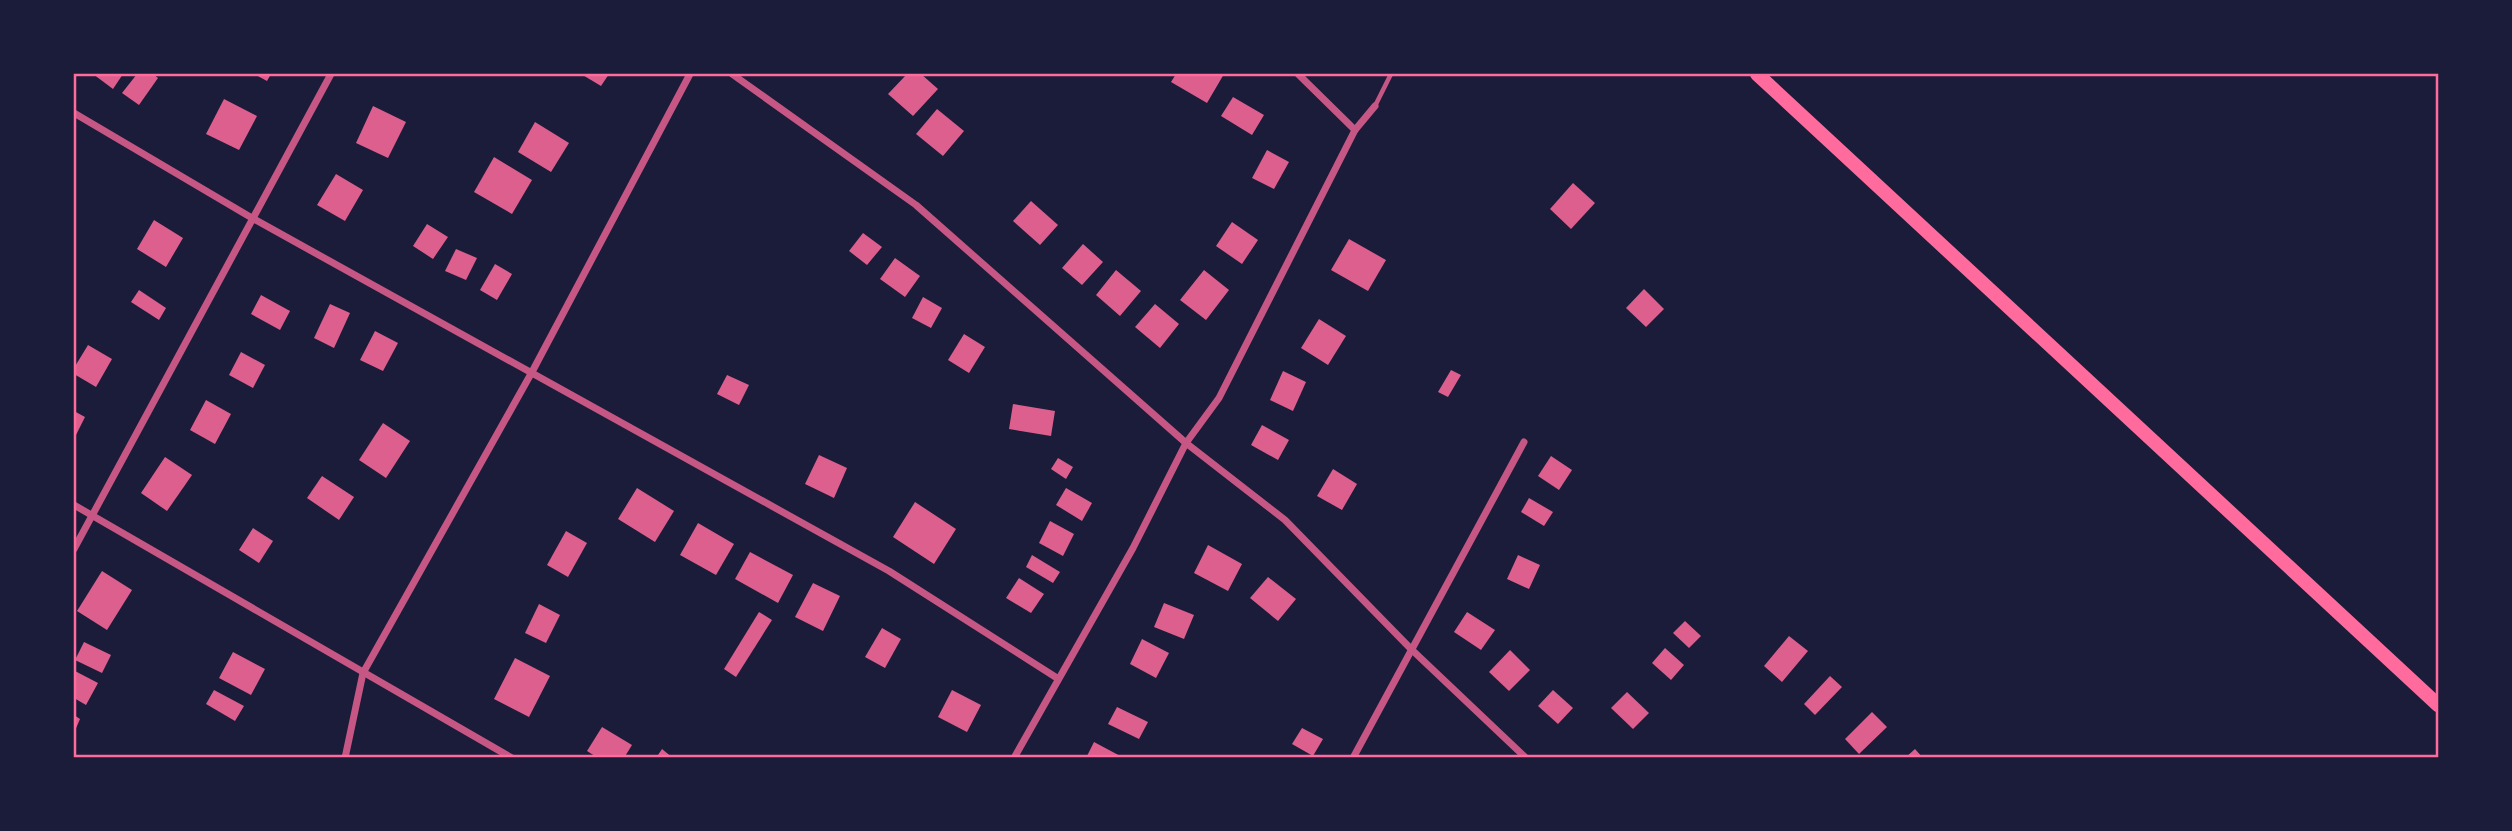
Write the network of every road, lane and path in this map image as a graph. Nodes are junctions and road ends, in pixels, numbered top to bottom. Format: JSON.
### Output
{"nodes":[{"id":1,"x":331,"y":74,"type":"edge"},
{"id":2,"x":691,"y":74,"type":"edge"},
{"id":3,"x":733,"y":74,"type":"edge"},
{"id":4,"x":1298,"y":74,"type":"edge"},
{"id":5,"x":1391,"y":74,"type":"edge"},
{"id":6,"x":1757,"y":74,"type":"edge"},
{"id":7,"x":1375,"y":106,"type":"joint"},
{"id":8,"x":74,"y":113,"type":"edge"},
{"id":9,"x":1355,"y":130,"type":"junction"},
{"id":10,"x":252,"y":218,"type":"junction"},
{"id":11,"x":532,"y":372,"type":"junction"},
{"id":12,"x":1524,"y":442,"type":"dead end"},
{"id":13,"x":1186,"y":443,"type":"junction"},
{"id":14,"x":74,"y":505,"type":"edge"},
{"id":15,"x":92,"y":515,"type":"junction"},
{"id":16,"x":74,"y":549,"type":"edge"},
{"id":17,"x":1411,"y":649,"type":"junction"},
{"id":18,"x":363,"y":673,"type":"junction"},
{"id":19,"x":1057,"y":678,"type":"junction"},
{"id":20,"x":2438,"y":705,"type":"edge"},
{"id":21,"x":345,"y":758,"type":"edge"},
{"id":22,"x":512,"y":758,"type":"edge"},
{"id":23,"x":1014,"y":758,"type":"edge"},
{"id":24,"x":1353,"y":758,"type":"edge"},
{"id":25,"x":1526,"y":758,"type":"edge"}],
"edges":[{"from":1,"to":10,"type":"street"},
{"from":2,"to":11,"type":"street"},
{"from":3,"to":13,"type":"street"},
{"from":4,"to":9,"type":"street"},
{"from":5,"to":7,"type":"lane"},
{"from":6,"to":20,"type":"highway"},
{"from":7,"to":9,"type":"street"},
{"from":8,"to":10,"type":"street"},
{"from":9,"to":13,"type":"street"},
{"from":10,"to":11,"type":"street"},
{"from":10,"to":15,"type":"street"},
{"from":11,"to":18,"type":"street"},
{"from":11,"to":19,"type":"street"},
{"from":12,"to":17,"type":"street"},
{"from":13,"to":17,"type":"street"},
{"from":13,"to":19,"type":"street"},
{"from":14,"to":15,"type":"street"},
{"from":15,"to":16,"type":"street"},
{"from":15,"to":18,"type":"street"},
{"from":17,"to":24,"type":"street"},
{"from":17,"to":25,"type":"street"},
{"from":18,"to":21,"type":"street"},
{"from":18,"to":22,"type":"street"},
{"from":19,"to":23,"type":"street"}]}
